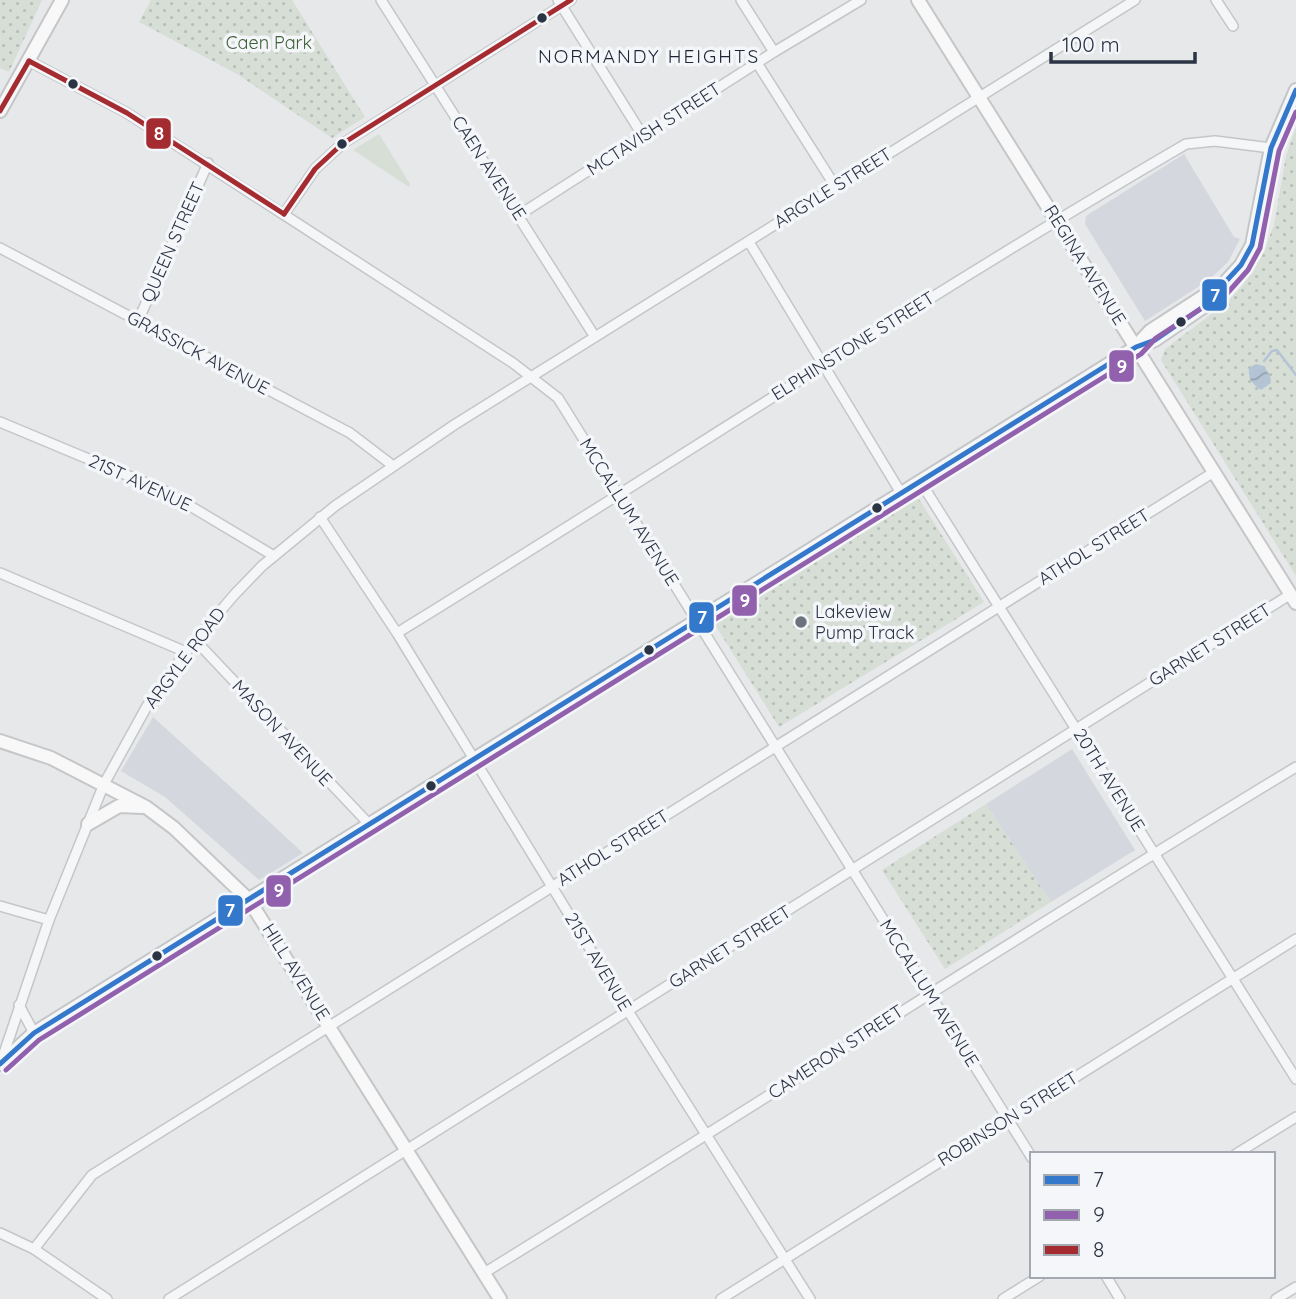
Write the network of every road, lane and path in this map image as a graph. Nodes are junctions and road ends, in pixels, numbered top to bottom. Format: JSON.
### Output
{"nodes":[{"id":1,"x":62,"y":0,"type":"edge"},
{"id":2,"x":381,"y":0,"type":"edge"},
{"id":3,"x":572,"y":0,"type":"edge"},
{"id":4,"x":741,"y":0,"type":"edge"},
{"id":5,"x":861,"y":0,"type":"edge"},
{"id":6,"x":918,"y":0,"type":"edge"},
{"id":7,"x":1135,"y":0,"type":"edge"},
{"id":8,"x":1216,"y":0,"type":"edge"},
{"id":9,"x":560,"y":3,"type":"edge"},
{"id":10,"x":1233,"y":26,"type":"dead end"},
{"id":11,"x":774,"y":52,"type":"junction"},
{"id":12,"x":29,"y":61,"type":"junction"},
{"id":13,"x":757,"y":63,"type":"junction"},
{"id":14,"x":436,"y":85,"type":"junction"},
{"id":15,"x":1296,"y":90,"type":"edge"},
{"id":16,"x":979,"y":97,"type":"junction"},
{"id":17,"x":0,"y":111,"type":"edge"},
{"id":18,"x":643,"y":136,"type":"junction"},
{"id":19,"x":1271,"y":148,"type":"junction"},
{"id":20,"x":208,"y":163,"type":"junction"},
{"id":21,"x":835,"y":186,"type":"junction"},
{"id":22,"x":284,"y":214,"type":"junction"},
{"id":23,"x":519,"y":215,"type":"junction"},
{"id":24,"x":1057,"y":220,"type":"junction"},
{"id":25,"x":749,"y":242,"type":"junction"},
{"id":26,"x":0,"y":248,"type":"edge"},
{"id":27,"x":138,"y":321,"type":"junction"},
{"id":28,"x":595,"y":337,"type":"junction"},
{"id":29,"x":1136,"y":347,"type":"junction"},
{"id":30,"x":822,"y":365,"type":"junction"},
{"id":31,"x":531,"y":376,"type":"junction"},
{"id":32,"x":0,"y":422,"type":"edge"},
{"id":33,"x":392,"y":465,"type":"junction"},
{"id":34,"x":1214,"y":472,"type":"junction"},
{"id":35,"x":920,"y":481,"type":"junction"},
{"id":36,"x":901,"y":493,"type":"junction"},
{"id":37,"x":617,"y":494,"type":"junction"},
{"id":38,"x":320,"y":517,"type":"junction"},
{"id":39,"x":274,"y":556,"type":"junction"},
{"id":40,"x":0,"y":573,"type":"edge"},
{"id":41,"x":1293,"y":598,"type":"edge"},
{"id":42,"x":1000,"y":605,"type":"junction"},
{"id":43,"x":697,"y":620,"type":"junction"},
{"id":44,"x":397,"y":633,"type":"junction"},
{"id":45,"x":196,"y":641,"type":"junction"},
{"id":46,"x":186,"y":652,"type":"junction"},
{"id":47,"x":1077,"y":729,"type":"junction"},
{"id":48,"x":0,"y":741,"type":"edge"},
{"id":49,"x":775,"y":747,"type":"junction"},
{"id":50,"x":473,"y":760,"type":"junction"},
{"id":51,"x":1296,"y":766,"type":"edge"},
{"id":52,"x":104,"y":784,"type":"junction"},
{"id":53,"x":146,"y":807,"type":"junction"},
{"id":54,"x":88,"y":824,"type":"junction"},
{"id":55,"x":369,"y":824,"type":"junction"},
{"id":56,"x":1154,"y":852,"type":"junction"},
{"id":57,"x":852,"y":870,"type":"junction"},
{"id":58,"x":551,"y":886,"type":"junction"},
{"id":59,"x":249,"y":900,"type":"junction"},
{"id":60,"x":0,"y":906,"type":"edge"},
{"id":61,"x":49,"y":920,"type":"junction"},
{"id":62,"x":1296,"y":939,"type":"edge"},
{"id":63,"x":1233,"y":978,"type":"junction"},
{"id":64,"x":929,"y":993,"type":"junction"},
{"id":65,"x":19,"y":1005,"type":"junction"},
{"id":66,"x":628,"y":1011,"type":"junction"},
{"id":67,"x":329,"y":1025,"type":"junction"},
{"id":68,"x":34,"y":1033,"type":"junction"},
{"id":69,"x":0,"y":1064,"type":"edge"},
{"id":70,"x":1296,"y":1079,"type":"edge"},
{"id":71,"x":1296,"y":1116,"type":"edge"},
{"id":72,"x":1008,"y":1119,"type":"junction"},
{"id":73,"x":707,"y":1135,"type":"junction"},
{"id":74,"x":407,"y":1150,"type":"junction"},
{"id":75,"x":1239,"y":1152,"type":"edge"},
{"id":76,"x":1030,"y":1155,"type":"edge"},
{"id":77,"x":0,"y":1233,"type":"edge"},
{"id":78,"x":34,"y":1249,"type":"junction"},
{"id":79,"x":785,"y":1259,"type":"junction"},
{"id":80,"x":484,"y":1273,"type":"junction"},
{"id":81,"x":1037,"y":1278,"type":"edge"},
{"id":82,"x":1107,"y":1278,"type":"edge"},
{"id":83,"x":1296,"y":1286,"type":"edge"},
{"id":84,"x":107,"y":1299,"type":"edge"},
{"id":85,"x":169,"y":1299,"type":"edge"},
{"id":86,"x":500,"y":1299,"type":"edge"},
{"id":87,"x":721,"y":1299,"type":"edge"},
{"id":88,"x":810,"y":1299,"type":"edge"},
{"id":89,"x":1003,"y":1299,"type":"edge"},
{"id":90,"x":1120,"y":1299,"type":"edge"},
{"id":91,"x":1276,"y":1299,"type":"edge"}],
"edges":[{"from":1,"to":12,"type":"street"},
{"from":2,"to":14,"type":"street","name":"CAEN AVENUE"},
{"from":3,"to":9,"type":"street"},
{"from":4,"to":11,"type":"street"},
{"from":5,"to":11,"type":"street","name":"MCTAVISH STREET"},
{"from":6,"to":16,"type":"street","name":"REGINA AVENUE"},
{"from":7,"to":16,"type":"street","name":"ARGYLE STREET"},
{"from":8,"to":10,"type":"street"},
{"from":9,"to":14,"type":"street"},
{"from":9,"to":18,"type":"street"},
{"from":11,"to":13,"type":"street","name":"MCTAVISH STREET"},
{"from":12,"to":17,"type":"street"},
{"from":12,"to":20,"type":"street","name":"MCCALLUM AVENUE"},
{"from":13,"to":18,"type":"street","name":"MCTAVISH STREET"},
{"from":13,"to":21,"type":"street"},
{"from":14,"to":22,"type":"street"},
{"from":14,"to":23,"type":"street","name":"CAEN AVENUE"},
{"from":15,"to":19,"type":"street"},
{"from":16,"to":21,"type":"street","name":"ARGYLE STREET"},
{"from":16,"to":24,"type":"street","name":"REGINA AVENUE"},
{"from":18,"to":23,"type":"street","name":"MCTAVISH STREET"},
{"from":19,"to":24,"type":"street","name":"ELPHINSTONE STREET"},
{"from":19,"to":29,"type":"street"},
{"from":20,"to":22,"type":"street","name":"MCCALLUM AVENUE"},
{"from":20,"to":27,"type":"street","name":"QUEEN STREET"},
{"from":21,"to":25,"type":"street","name":"ARGYLE STREET"},
{"from":22,"to":31,"type":"street","name":"MCCALLUM AVENUE"},
{"from":23,"to":28,"type":"street","name":"CAEN AVENUE"},
{"from":24,"to":29,"type":"street","name":"REGINA AVENUE"},
{"from":24,"to":30,"type":"street","name":"ELPHINSTONE STREET"},
{"from":25,"to":28,"type":"street","name":"ARGYLE STREET"},
{"from":25,"to":30,"type":"street"},
{"from":26,"to":27,"type":"street","name":"GRASSICK AVENUE"},
{"from":27,"to":33,"type":"street","name":"GRASSICK AVENUE"},
{"from":28,"to":31,"type":"street","name":"ARGYLE STREET"},
{"from":29,"to":34,"type":"street","name":"REGINA AVENUE"},
{"from":29,"to":35,"type":"street"},
{"from":30,"to":36,"type":"street"},
{"from":30,"to":37,"type":"street","name":"ELPHINSTONE STREET"},
{"from":31,"to":33,"type":"street","name":"ARGYLE ROAD"},
{"from":31,"to":37,"type":"street","name":"MCCALLUM AVENUE"},
{"from":32,"to":39,"type":"street","name":"21ST AVENUE"},
{"from":33,"to":38,"type":"street","name":"ARGYLE ROAD"},
{"from":34,"to":41,"type":"street","name":"REGINA AVENUE"},
{"from":34,"to":42,"type":"street","name":"ATHOL STREET"},
{"from":35,"to":36,"type":"street"},
{"from":35,"to":42,"type":"street","name":"20TH AVENUE"},
{"from":36,"to":43,"type":"street"},
{"from":37,"to":43,"type":"street","name":"MCCALLUM AVENUE"},
{"from":37,"to":44,"type":"street","name":"ELPHINSTONE STREET"},
{"from":38,"to":39,"type":"street","name":"ARGYLE ROAD"},
{"from":38,"to":44,"type":"street","name":"21ST AVENUE"},
{"from":39,"to":45,"type":"street","name":"ARGYLE ROAD"},
{"from":40,"to":46,"type":"street"},
{"from":41,"to":47,"type":"street","name":"GARNET STREET"},
{"from":42,"to":47,"type":"street","name":"20TH AVENUE"},
{"from":42,"to":49,"type":"street","name":"ATHOL STREET"},
{"from":43,"to":49,"type":"street","name":"MCCALLUM AVENUE"},
{"from":43,"to":50,"type":"street"},
{"from":44,"to":50,"type":"street","name":"21ST AVENUE"},
{"from":45,"to":46,"type":"street","name":"ARGYLE ROAD"},
{"from":45,"to":55,"type":"street","name":"MASON AVENUE"},
{"from":46,"to":52,"type":"street","name":"ARGYLE ROAD"},
{"from":47,"to":56,"type":"street","name":"20TH AVENUE"},
{"from":47,"to":57,"type":"street","name":"GARNET STREET"},
{"from":48,"to":52,"type":"street","name":"HILL AVENUE"},
{"from":49,"to":57,"type":"street","name":"MCCALLUM AVENUE"},
{"from":49,"to":58,"type":"street","name":"ATHOL STREET"},
{"from":50,"to":55,"type":"street"},
{"from":50,"to":58,"type":"street","name":"21ST AVENUE"},
{"from":51,"to":56,"type":"street","name":"CAMERON STREET"},
{"from":52,"to":53,"type":"street","name":"HILL AVENUE"},
{"from":52,"to":54,"type":"street","name":"ARGYLE ROAD"},
{"from":53,"to":54,"type":"street"},
{"from":53,"to":59,"type":"street","name":"HILL AVENUE"},
{"from":54,"to":61,"type":"street","name":"ARGYLE ROAD"},
{"from":55,"to":59,"type":"street"},
{"from":56,"to":63,"type":"street","name":"20TH AVENUE"},
{"from":56,"to":64,"type":"street","name":"CAMERON STREET"},
{"from":57,"to":64,"type":"street","name":"MCCALLUM AVENUE"},
{"from":57,"to":66,"type":"street","name":"GARNET STREET"},
{"from":58,"to":66,"type":"street","name":"21ST AVENUE"},
{"from":58,"to":67,"type":"street","name":"ATHOL STREET"},
{"from":59,"to":67,"type":"street","name":"HILL AVENUE"},
{"from":59,"to":68,"type":"street"},
{"from":60,"to":61,"type":"street"},
{"from":61,"to":65,"type":"street","name":"ARGYLE ROAD"},
{"from":62,"to":63,"type":"street","name":"ROBINSON STREET"},
{"from":63,"to":70,"type":"street","name":"20TH AVENUE"},
{"from":63,"to":72,"type":"street","name":"ROBINSON STREET"},
{"from":64,"to":72,"type":"street","name":"MCCALLUM AVENUE"},
{"from":64,"to":73,"type":"street","name":"CAMERON STREET"},
{"from":65,"to":68,"type":"street"},
{"from":65,"to":69,"type":"street","name":"ARGYLE ROAD"},
{"from":66,"to":73,"type":"street","name":"21ST AVENUE"},
{"from":66,"to":74,"type":"street","name":"GARNET STREET"},
{"from":67,"to":74,"type":"street","name":"HILL AVENUE"},
{"from":67,"to":78,"type":"street","name":"ATHOL STREET"},
{"from":68,"to":69,"type":"street"},
{"from":71,"to":75,"type":"street"},
{"from":72,"to":76,"type":"street","name":"MCCALLUM AVENUE"},
{"from":72,"to":79,"type":"street","name":"ROBINSON STREET"},
{"from":73,"to":79,"type":"street","name":"21ST AVENUE"},
{"from":73,"to":80,"type":"street","name":"CAMERON STREET"},
{"from":74,"to":80,"type":"street","name":"HILL AVENUE"},
{"from":74,"to":85,"type":"street","name":"GARNET STREET"},
{"from":77,"to":78,"type":"street"},
{"from":78,"to":84,"type":"street"},
{"from":79,"to":87,"type":"street","name":"ROBINSON STREET"},
{"from":79,"to":88,"type":"street","name":"21ST AVENUE"},
{"from":80,"to":86,"type":"street","name":"HILL AVENUE"},
{"from":81,"to":89,"type":"street"},
{"from":82,"to":90,"type":"street"},
{"from":83,"to":91,"type":"street"}]}
